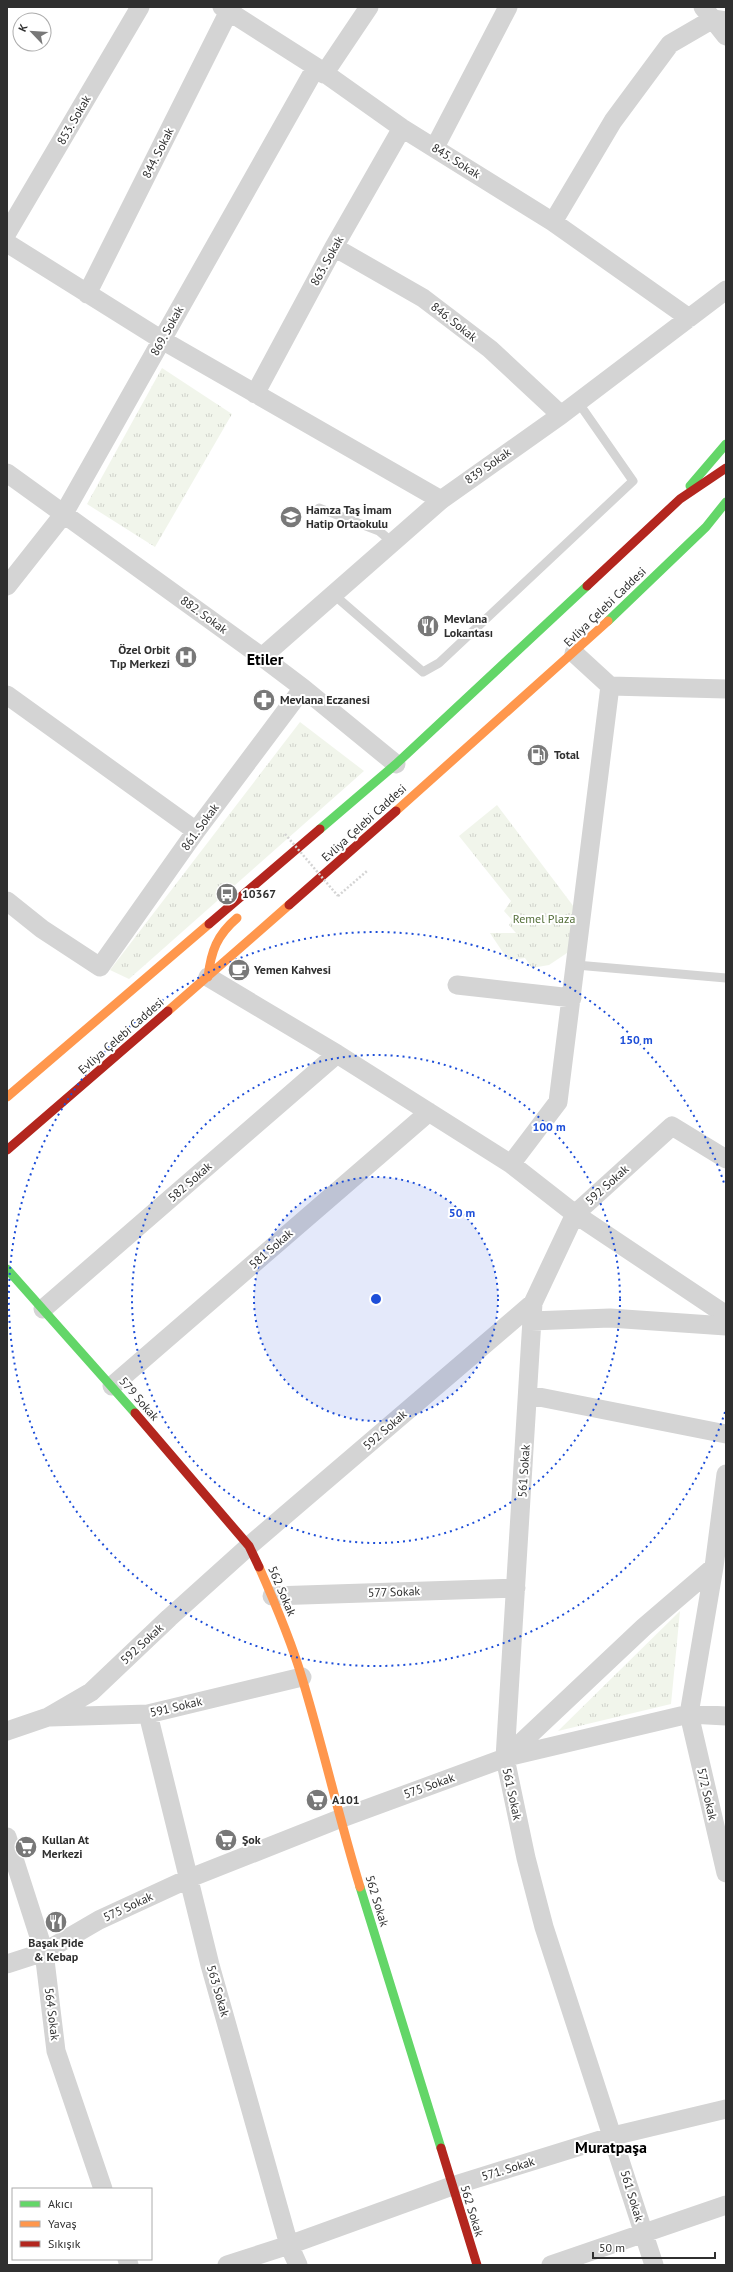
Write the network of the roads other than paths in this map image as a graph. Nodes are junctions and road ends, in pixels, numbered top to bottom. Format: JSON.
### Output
{"nodes":[{"id":1,"x":140,"y":7,"type":"edge"},
{"id":2,"x":369,"y":7,"type":"edge"},
{"id":3,"x":508,"y":7,"type":"edge"},
{"id":4,"x":225,"y":9,"type":"edge"},
{"id":5,"x":714,"y":15,"type":"edge"},
{"id":6,"x":726,"y":36,"type":"edge"},
{"id":7,"x":320,"y":70,"type":"junction"},
{"id":8,"x":402,"y":128,"type":"junction"},
{"id":9,"x":435,"y":148,"type":"junction"},
{"id":10,"x":553,"y":222,"type":"junction"},
{"id":11,"x":7,"y":233,"type":"edge"},
{"id":12,"x":7,"y":243,"type":"edge"},
{"id":13,"x":334,"y":247,"type":"junction"},
{"id":14,"x":726,"y":290,"type":"edge"},
{"id":15,"x":87,"y":294,"type":"junction"},
{"id":16,"x":689,"y":318,"type":"junction"},
{"id":17,"x":162,"y":340,"type":"junction"},
{"id":18,"x":255,"y":394,"type":"junction"},
{"id":19,"x":578,"y":402,"type":"junction"},
{"id":20,"x":561,"y":415,"type":"junction"},
{"id":21,"x":726,"y":444,"type":"edge"},
{"id":22,"x":726,"y":468,"type":"edge"},
{"id":23,"x":7,"y":473,"type":"edge"},
{"id":24,"x":680,"y":499,"type":"junction"},
{"id":25,"x":441,"y":500,"type":"junction"},
{"id":26,"x":726,"y":502,"type":"edge"},
{"id":27,"x":319,"y":508,"type":"dead end"},
{"id":28,"x":726,"y":512,"type":"edge"},
{"id":29,"x":63,"y":514,"type":"junction"},
{"id":30,"x":706,"y":527,"type":"junction"},
{"id":31,"x":392,"y":542,"type":"junction"},
{"id":32,"x":7,"y":586,"type":"edge"},
{"id":33,"x":333,"y":594,"type":"junction"},
{"id":34,"x":574,"y":653,"type":"junction"},
{"id":35,"x":262,"y":657,"type":"junction"},
{"id":36,"x":610,"y":686,"type":"junction"},
{"id":37,"x":303,"y":688,"type":"junction"},
{"id":38,"x":726,"y":689,"type":"edge"},
{"id":39,"x":7,"y":695,"type":"edge"},
{"id":40,"x":396,"y":764,"type":"junction"},
{"id":41,"x":342,"y":824,"type":"dead end"},
{"id":42,"x":196,"y":831,"type":"junction"},
{"id":43,"x":7,"y":901,"type":"edge"},
{"id":44,"x":244,"y":912,"type":"dead end"},
{"id":45,"x":576,"y":965,"type":"junction"},
{"id":46,"x":208,"y":977,"type":"junction"},
{"id":47,"x":726,"y":978,"type":"edge"},
{"id":48,"x":457,"y":985,"type":"dead end"},
{"id":49,"x":572,"y":998,"type":"junction"},
{"id":50,"x":337,"y":1054,"type":"junction"},
{"id":51,"x":7,"y":1097,"type":"edge"},
{"id":52,"x":429,"y":1112,"type":"junction"},
{"id":53,"x":7,"y":1150,"type":"edge"},
{"id":54,"x":726,"y":1159,"type":"edge"},
{"id":55,"x":511,"y":1164,"type":"junction"},
{"id":56,"x":575,"y":1214,"type":"junction"},
{"id":57,"x":7,"y":1269,"type":"edge"},
{"id":58,"x":533,"y":1302,"type":"junction"},
{"id":59,"x":43,"y":1309,"type":"junction"},
{"id":60,"x":726,"y":1315,"type":"edge"},
{"id":61,"x":531,"y":1321,"type":"junction"},
{"id":62,"x":726,"y":1326,"type":"edge"},
{"id":63,"x":112,"y":1386,"type":"junction"},
{"id":64,"x":528,"y":1395,"type":"junction"},
{"id":65,"x":726,"y":1434,"type":"edge"},
{"id":66,"x":726,"y":1474,"type":"edge"},
{"id":67,"x":249,"y":1546,"type":"junction"},
{"id":68,"x":714,"y":1568,"type":"junction"},
{"id":69,"x":516,"y":1588,"type":"junction"},
{"id":70,"x":272,"y":1596,"type":"junction"},
{"id":71,"x":302,"y":1677,"type":"junction"},
{"id":72,"x":148,"y":1714,"type":"junction"},
{"id":73,"x":688,"y":1714,"type":"junction"},
{"id":74,"x":726,"y":1716,"type":"edge"},
{"id":75,"x":48,"y":1717,"type":"junction"},
{"id":76,"x":7,"y":1731,"type":"edge"},
{"id":77,"x":505,"y":1758,"type":"junction"},
{"id":78,"x":339,"y":1819,"type":"junction"},
{"id":79,"x":7,"y":1837,"type":"edge"},
{"id":80,"x":726,"y":1874,"type":"edge"},
{"id":81,"x":190,"y":1878,"type":"junction"},
{"id":82,"x":44,"y":1952,"type":"junction"},
{"id":83,"x":7,"y":1964,"type":"edge"},
{"id":84,"x":726,"y":2109,"type":"edge"},
{"id":85,"x":613,"y":2136,"type":"junction"},
{"id":86,"x":452,"y":2186,"type":"junction"},
{"id":87,"x":103,"y":2188,"type":"edge"},
{"id":88,"x":726,"y":2205,"type":"edge"},
{"id":89,"x":644,"y":2234,"type":"junction"},
{"id":90,"x":289,"y":2245,"type":"junction"},
{"id":91,"x":226,"y":2265,"type":"edge"},
{"id":92,"x":298,"y":2265,"type":"edge"},
{"id":93,"x":477,"y":2265,"type":"edge"},
{"id":94,"x":551,"y":2265,"type":"edge"},
{"id":95,"x":654,"y":2265,"type":"edge"}],
"edges":[{"from":1,"to":11,"type":"street","name":"853. Sokak"},
{"from":2,"to":7,"type":"street","name":"869. Sokak"},
{"from":3,"to":9,"type":"street"},
{"from":4,"to":7,"type":"street","name":"845. Sokak"},
{"from":4,"to":15,"type":"street","name":"844. Sokak"},
{"from":5,"to":6,"type":"street"},
{"from":5,"to":10,"type":"street"},
{"from":7,"to":8,"type":"street","name":"845. Sokak"},
{"from":7,"to":17,"type":"street","name":"869. Sokak"},
{"from":8,"to":9,"type":"street","name":"845. Sokak"},
{"from":8,"to":13,"type":"street","name":"863. Sokak"},
{"from":9,"to":10,"type":"street","name":"845. Sokak"},
{"from":10,"to":16,"type":"street","name":"845. Sokak"},
{"from":12,"to":15,"type":"street"},
{"from":13,"to":18,"type":"street","name":"863. Sokak"},
{"from":13,"to":20,"type":"street","name":"846. Sokak"},
{"from":14,"to":16,"type":"street","name":"839 Sokak"},
{"from":15,"to":17,"type":"street"},
{"from":16,"to":19,"type":"street","name":"839 Sokak"},
{"from":17,"to":18,"type":"street"},
{"from":17,"to":29,"type":"street","name":"869. Sokak"},
{"from":18,"to":25,"type":"street"},
{"from":19,"to":20,"type":"street","name":"839 Sokak"},
{"from":19,"to":33,"type":"lane"},
{"from":20,"to":25,"type":"street","name":"839 Sokak"},
{"from":21,"to":24,"type":"main road"},
{"from":22,"to":24,"type":"main road","name":"Evliya Çelebi Caddesi"},
{"from":23,"to":29,"type":"street","name":"882. Sokak"},
{"from":24,"to":40,"type":"main road","name":"Evliya Çelebi Caddesi"},
{"from":25,"to":31,"type":"street","name":"839 Sokak"},
{"from":26,"to":30,"type":"main road","name":"Evliya Çelebi Caddesi"},
{"from":27,"to":31,"type":"lane"},
{"from":28,"to":30,"type":"main road"},
{"from":29,"to":32,"type":"street","name":"869. Sokak"},
{"from":29,"to":35,"type":"street","name":"882. Sokak"},
{"from":30,"to":34,"type":"main road","name":"Evliya Çelebi Caddesi"},
{"from":31,"to":33,"type":"street","name":"839 Sokak"},
{"from":33,"to":35,"type":"street","name":"839 Sokak"},
{"from":34,"to":36,"type":"street"},
{"from":34,"to":46,"type":"main road","name":"Evliya Çelebi Caddesi"},
{"from":35,"to":37,"type":"street","name":"882. Sokak"},
{"from":36,"to":38,"type":"street"},
{"from":36,"to":45,"type":"street"},
{"from":37,"to":40,"type":"street","name":"882. Sokak"},
{"from":37,"to":42,"type":"street","name":"861. Sokak"},
{"from":39,"to":42,"type":"street"},
{"from":40,"to":41,"type":"main road"},
{"from":40,"to":51,"type":"main road","name":"Evliya Çelebi Caddesi"},
{"from":42,"to":43,"type":"street","name":"861. Sokak"},
{"from":44,"to":46,"type":"main road"},
{"from":45,"to":47,"type":"lane"},
{"from":45,"to":49,"type":"street"},
{"from":46,"to":50,"type":"street"},
{"from":46,"to":53,"type":"main road","name":"Evliya Çelebi Caddesi"},
{"from":48,"to":49,"type":"street"},
{"from":49,"to":55,"type":"street"},
{"from":50,"to":52,"type":"street"},
{"from":50,"to":59,"type":"street","name":"582 Sokak"},
{"from":52,"to":55,"type":"street"},
{"from":52,"to":63,"type":"street","name":"581 Sokak"},
{"from":54,"to":56,"type":"street","name":"592 Sokak"},
{"from":55,"to":56,"type":"street"},
{"from":56,"to":58,"type":"street","name":"592 Sokak"},
{"from":56,"to":60,"type":"street"},
{"from":57,"to":59,"type":"main road","name":"579 Sokak"},
{"from":58,"to":61,"type":"street","name":"561 Sokak"},
{"from":58,"to":67,"type":"street","name":"592 Sokak"},
{"from":59,"to":63,"type":"main road","name":"579 Sokak"},
{"from":61,"to":62,"type":"street"},
{"from":61,"to":64,"type":"street","name":"561 Sokak"},
{"from":63,"to":67,"type":"main road","name":"579 Sokak"},
{"from":64,"to":65,"type":"street"},
{"from":64,"to":69,"type":"street","name":"561 Sokak"},
{"from":66,"to":68,"type":"street"},
{"from":67,"to":70,"type":"main road","name":"562 Sokak"},
{"from":67,"to":75,"type":"street","name":"592 Sokak"},
{"from":68,"to":73,"type":"street"},
{"from":68,"to":77,"type":"street","name":"575 Sokak"},
{"from":69,"to":70,"type":"street","name":"577 Sokak"},
{"from":69,"to":77,"type":"street","name":"561 Sokak"},
{"from":70,"to":71,"type":"main road","name":"562 Sokak"},
{"from":71,"to":72,"type":"street","name":"591 Sokak"},
{"from":71,"to":78,"type":"main road","name":"562 Sokak"},
{"from":72,"to":75,"type":"street","name":"591 Sokak"},
{"from":72,"to":81,"type":"street","name":"563 Sokak"},
{"from":73,"to":74,"type":"street"},
{"from":73,"to":77,"type":"street"},
{"from":73,"to":80,"type":"street","name":"572 Sokak"},
{"from":75,"to":76,"type":"street","name":"592 Sokak"},
{"from":77,"to":78,"type":"street","name":"575 Sokak"},
{"from":77,"to":85,"type":"street","name":"561 Sokak"},
{"from":78,"to":81,"type":"street","name":"575 Sokak"},
{"from":78,"to":86,"type":"main road","name":"562 Sokak"},
{"from":79,"to":82,"type":"street","name":"564 Sokak"},
{"from":81,"to":82,"type":"street","name":"575 Sokak"},
{"from":81,"to":90,"type":"street","name":"563 Sokak"},
{"from":82,"to":83,"type":"street","name":"575 Sokak"},
{"from":82,"to":87,"type":"street","name":"564 Sokak"},
{"from":84,"to":85,"type":"street","name":"571. Sokak"},
{"from":85,"to":86,"type":"street","name":"571. Sokak"},
{"from":85,"to":89,"type":"street","name":"561 Sokak"},
{"from":86,"to":90,"type":"street","name":"571. Sokak"},
{"from":86,"to":93,"type":"main road","name":"562 Sokak"},
{"from":88,"to":89,"type":"street"},
{"from":89,"to":94,"type":"street"},
{"from":89,"to":95,"type":"street","name":"561 Sokak"},
{"from":90,"to":91,"type":"street","name":"571. Sokak"},
{"from":90,"to":92,"type":"street","name":"563 Sokak"}]}
